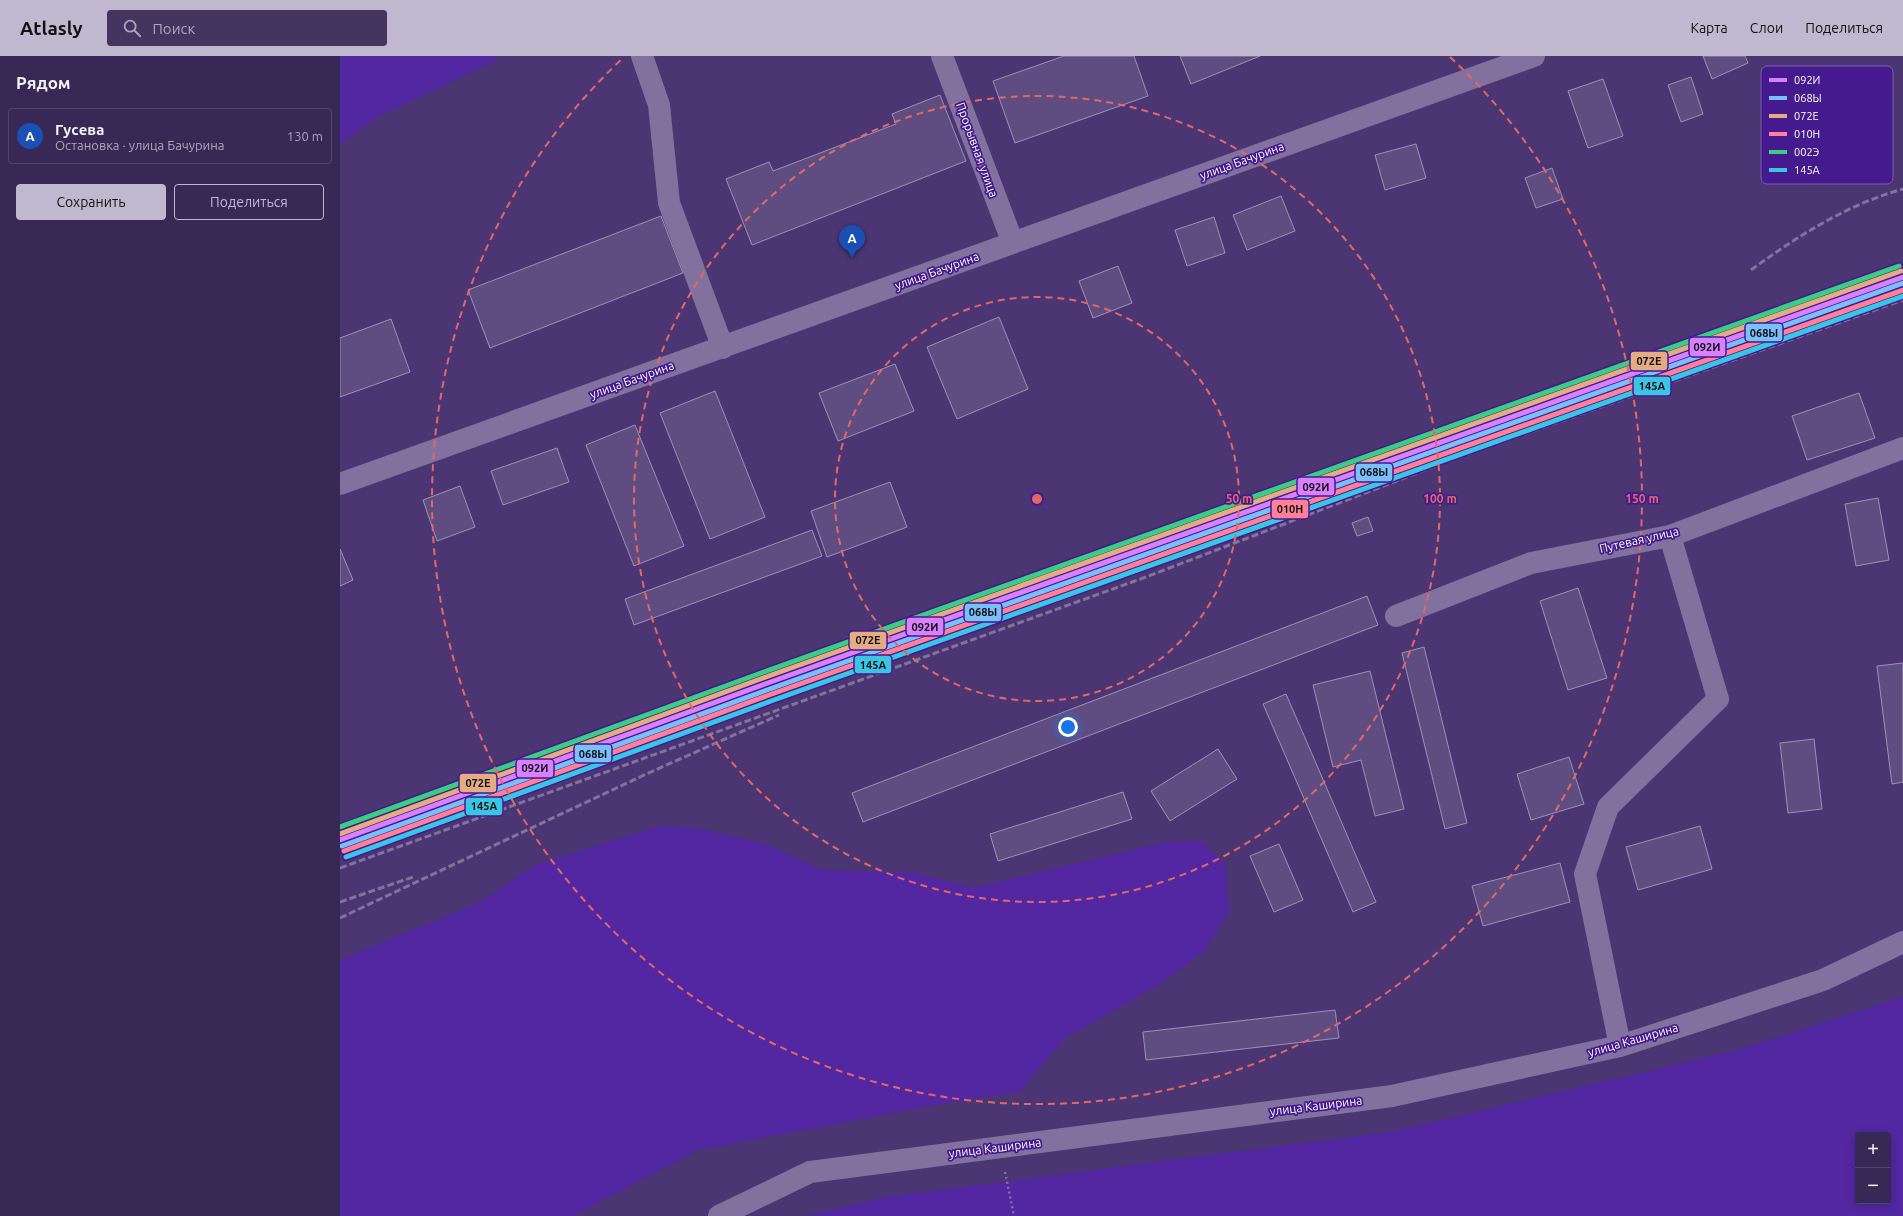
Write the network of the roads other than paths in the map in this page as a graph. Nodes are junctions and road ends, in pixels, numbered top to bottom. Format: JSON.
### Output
{"nodes":[{"id":1,"x":642,"y":56,"type":"edge"},
{"id":2,"x":942,"y":56,"type":"edge"},
{"id":3,"x":1534,"y":56,"type":"edge"},
{"id":4,"x":1013,"y":243,"type":"junction"},
{"id":5,"x":723,"y":348,"type":"junction"},
{"id":6,"x":1903,"y":448,"type":"edge"},
{"id":7,"x":340,"y":484,"type":"edge"},
{"id":8,"x":1670,"y":536,"type":"junction"},
{"id":9,"x":1396,"y":616,"type":"dead end"},
{"id":10,"x":1903,"y":942,"type":"edge"},
{"id":11,"x":1620,"y":1046,"type":"junction"},
{"id":12,"x":719,"y":1216,"type":"edge"}],
"edges":[{"from":1,"to":5,"type":"street"},
{"from":2,"to":4,"type":"street","name":"Прорывная улица"},
{"from":3,"to":4,"type":"street","name":"улица Бачурина"},
{"from":4,"to":5,"type":"street","name":"улица Бачурина"},
{"from":5,"to":7,"type":"street","name":"улица Бачурина"},
{"from":6,"to":8,"type":"street","name":"Путевая улица"},
{"from":8,"to":9,"type":"street","name":"Путевая улица"},
{"from":8,"to":11,"type":"street"},
{"from":10,"to":11,"type":"street","name":"улица Каширина"},
{"from":11,"to":12,"type":"street","name":"улица Каширина"}]}
